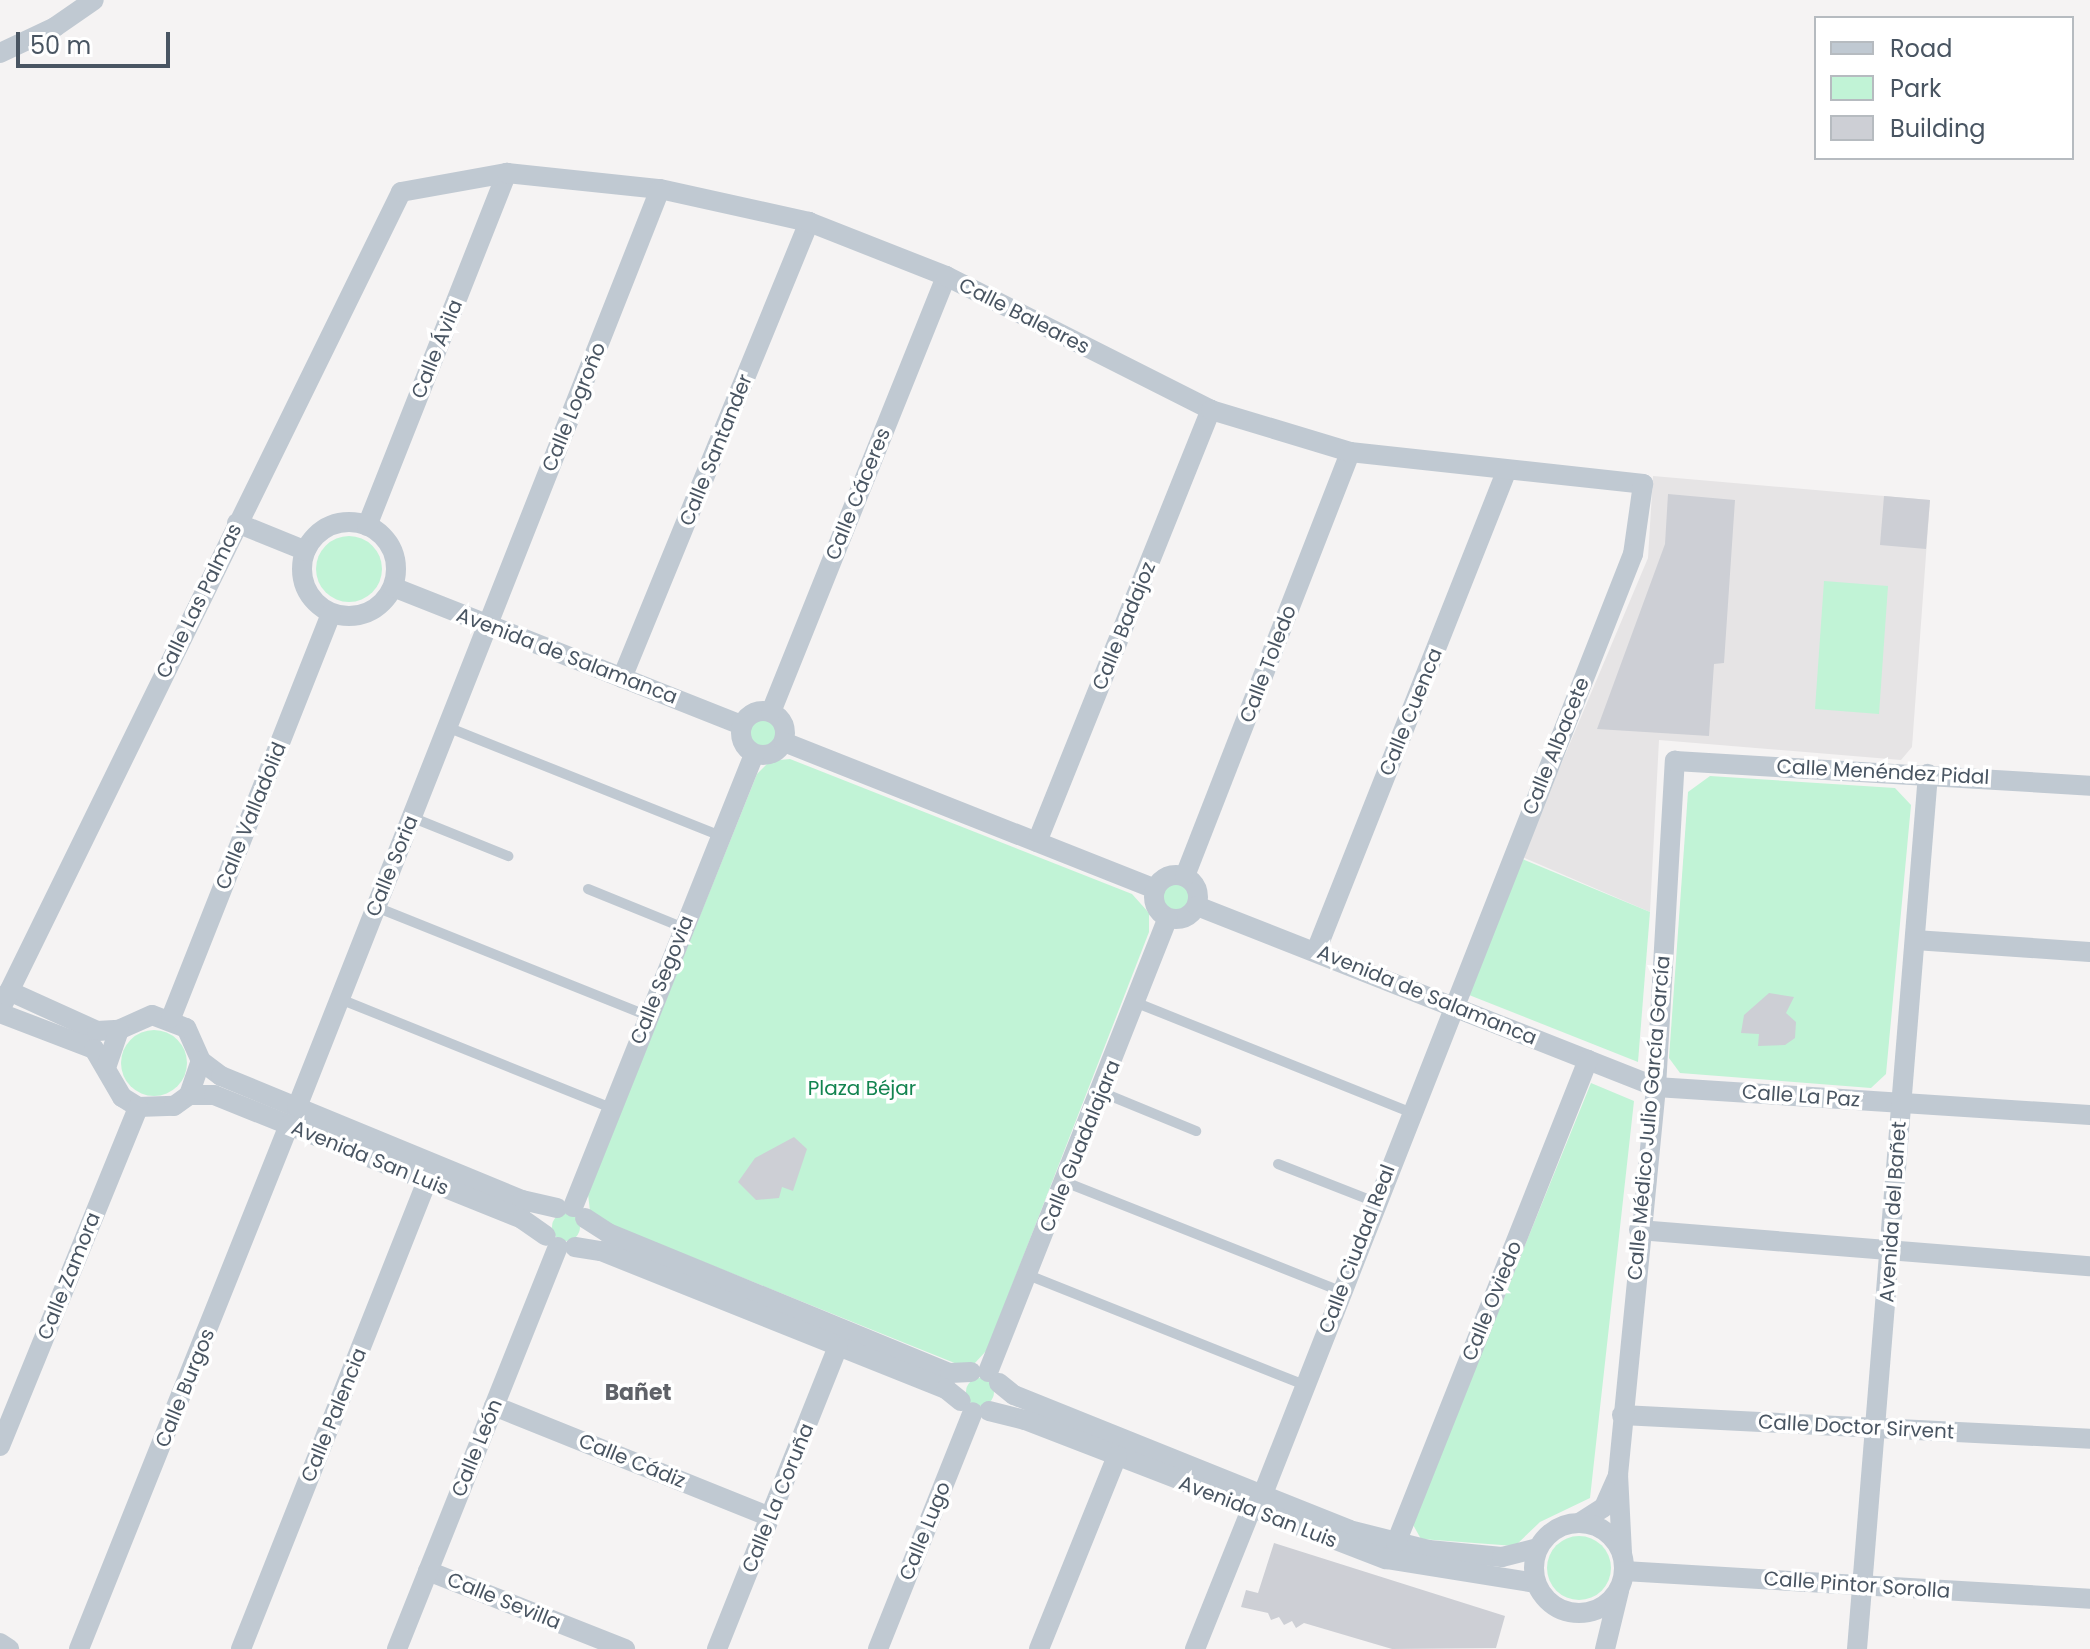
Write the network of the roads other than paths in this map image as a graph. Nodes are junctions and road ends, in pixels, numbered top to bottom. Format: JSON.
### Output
{"nodes":[{"id":1,"x":94,"y":0,"type":"edge"},
{"id":2,"x":0,"y":53,"type":"edge"},
{"id":3,"x":507,"y":173,"type":"junction"},
{"id":4,"x":660,"y":189,"type":"junction"},
{"id":5,"x":401,"y":192,"type":"joint"},
{"id":6,"x":809,"y":222,"type":"junction"},
{"id":7,"x":946,"y":276,"type":"junction"},
{"id":8,"x":1211,"y":410,"type":"junction"},
{"id":9,"x":1350,"y":452,"type":"junction"},
{"id":10,"x":1506,"y":472,"type":"junction"},
{"id":11,"x":1643,"y":484,"type":"joint"},
{"id":12,"x":237,"y":523,"type":"junction"},
{"id":13,"x":367,"y":526,"type":"junction"},
{"id":14,"x":306,"y":551,"type":"junction"},
{"id":15,"x":393,"y":587,"type":"junction"},
{"id":16,"x":331,"y":613,"type":"junction"},
{"id":17,"x":487,"y":625,"type":"junction"},
{"id":18,"x":622,"y":678,"type":"junction"},
{"id":19,"x":771,"y":712,"type":"junction"},
{"id":20,"x":741,"y":725,"type":"junction"},
{"id":21,"x":447,"y":727,"type":"junction"},
{"id":22,"x":784,"y":742,"type":"junction"},
{"id":23,"x":754,"y":754,"type":"junction"},
{"id":24,"x":1675,"y":761,"type":"joint"},
{"id":25,"x":1928,"y":774,"type":"junction"},
{"id":26,"x":2090,"y":786,"type":"edge"},
{"id":27,"x":411,"y":817,"type":"junction"},
{"id":28,"x":721,"y":836,"type":"junction"},
{"id":29,"x":1037,"y":842,"type":"junction"},
{"id":30,"x":508,"y":856,"type":"dead end"},
{"id":31,"x":1185,"y":876,"type":"junction"},
{"id":32,"x":588,"y":889,"type":"dead end"},
{"id":33,"x":1155,"y":889,"type":"junction"},
{"id":34,"x":1197,"y":906,"type":"junction"},
{"id":35,"x":376,"y":907,"type":"junction"},
{"id":36,"x":1168,"y":918,"type":"junction"},
{"id":37,"x":684,"y":928,"type":"junction"},
{"id":38,"x":1915,"y":940,"type":"junction"},
{"id":39,"x":1316,"y":951,"type":"junction"},
{"id":40,"x":2090,"y":952,"type":"edge"},
{"id":41,"x":340,"y":999,"type":"junction"},
{"id":42,"x":1137,"y":1003,"type":"junction"},
{"id":43,"x":3,"y":1004,"type":"edge"},
{"id":44,"x":1452,"y":1004,"type":"junction"},
{"id":45,"x":648,"y":1016,"type":"junction"},
{"id":46,"x":171,"y":1018,"type":"junction"},
{"id":47,"x":119,"y":1030,"type":"junction"},
{"id":48,"x":1588,"y":1060,"type":"junction"},
{"id":49,"x":201,"y":1061,"type":"junction"},
{"id":50,"x":107,"y":1064,"type":"junction"},
{"id":51,"x":1656,"y":1087,"type":"junction"},
{"id":52,"x":1101,"y":1092,"type":"junction"},
{"id":53,"x":189,"y":1095,"type":"junction"},
{"id":54,"x":1902,"y":1103,"type":"junction"},
{"id":55,"x":138,"y":1107,"type":"junction"},
{"id":56,"x":611,"y":1108,"type":"junction"},
{"id":57,"x":1410,"y":1112,"type":"junction"},
{"id":58,"x":2090,"y":1115,"type":"edge"},
{"id":59,"x":293,"y":1116,"type":"junction"},
{"id":60,"x":1196,"y":1131,"type":"dead end"},
{"id":61,"x":1278,"y":1164,"type":"dead end"},
{"id":62,"x":427,"y":1181,"type":"junction"},
{"id":63,"x":1065,"y":1182,"type":"junction"},
{"id":64,"x":1375,"y":1202,"type":"junction"},
{"id":65,"x":572,"y":1211,"type":"junction"},
{"id":66,"x":1639,"y":1230,"type":"junction"},
{"id":67,"x":560,"y":1243,"type":"junction"},
{"id":68,"x":1890,"y":1250,"type":"junction"},
{"id":69,"x":2090,"y":1266,"type":"edge"},
{"id":70,"x":1028,"y":1275,"type":"junction"},
{"id":71,"x":1341,"y":1291,"type":"junction"},
{"id":72,"x":838,"y":1347,"type":"junction"},
{"id":73,"x":986,"y":1376,"type":"junction"},
{"id":74,"x":1305,"y":1385,"type":"junction"},
{"id":75,"x":494,"y":1406,"type":"junction"},
{"id":76,"x":974,"y":1408,"type":"junction"},
{"id":77,"x":1622,"y":1415,"type":"junction"},
{"id":78,"x":1876,"y":1429,"type":"junction"},
{"id":79,"x":2090,"y":1439,"type":"edge"},
{"id":80,"x":0,"y":1446,"type":"edge"},
{"id":81,"x":1117,"y":1456,"type":"junction"},
{"id":82,"x":1618,"y":1475,"type":"junction"},
{"id":83,"x":1257,"y":1502,"type":"junction"},
{"id":84,"x":770,"y":1517,"type":"junction"},
{"id":85,"x":1581,"y":1522,"type":"junction"},
{"id":86,"x":1396,"y":1543,"type":"junction"},
{"id":87,"x":1538,"y":1548,"type":"junction"},
{"id":88,"x":428,"y":1571,"type":"junction"},
{"id":89,"x":1622,"y":1571,"type":"junction"},
{"id":90,"x":1536,"y":1583,"type":"junction"},
{"id":91,"x":1862,"y":1586,"type":"junction"},
{"id":92,"x":2090,"y":1599,"type":"edge"},
{"id":93,"x":1576,"y":1613,"type":"junction"},
{"id":94,"x":0,"y":1643,"type":"edge"},
{"id":95,"x":9,"y":1649,"type":"edge"},
{"id":96,"x":79,"y":1649,"type":"edge"},
{"id":97,"x":241,"y":1649,"type":"edge"},
{"id":98,"x":397,"y":1649,"type":"edge"},
{"id":99,"x":625,"y":1649,"type":"edge"},
{"id":100,"x":717,"y":1649,"type":"edge"},
{"id":101,"x":878,"y":1649,"type":"edge"},
{"id":102,"x":1039,"y":1649,"type":"edge"},
{"id":103,"x":1195,"y":1649,"type":"edge"},
{"id":104,"x":1603,"y":1649,"type":"edge"},
{"id":105,"x":1857,"y":1649,"type":"edge"}],
"edges":[{"from":1,"to":2,"type":"street"},
{"from":3,"to":4,"type":"street","name":"Calle Baleares"},
{"from":3,"to":5,"type":"street","name":"Calle Baleares"},
{"from":3,"to":13,"type":"street","name":"Calle Ávila"},
{"from":4,"to":6,"type":"street","name":"Calle Baleares"},
{"from":4,"to":17,"type":"street","name":"Calle Logroño"},
{"from":5,"to":12,"type":"street","name":"Calle Las Palmas"},
{"from":6,"to":7,"type":"street","name":"Calle Baleares"},
{"from":6,"to":18,"type":"street","name":"Calle Santander"},
{"from":7,"to":8,"type":"street","name":"Calle Baleares"},
{"from":7,"to":19,"type":"street","name":"Calle Cáceres"},
{"from":8,"to":9,"type":"street","name":"Calle Baleares"},
{"from":8,"to":29,"type":"street","name":"Calle Badajoz"},
{"from":9,"to":10,"type":"street","name":"Calle Baleares"},
{"from":9,"to":31,"type":"street","name":"Calle Toledo"},
{"from":10,"to":11,"type":"street","name":"Calle Baleares"},
{"from":10,"to":39,"type":"street","name":"Calle Cuenca"},
{"from":11,"to":44,"type":"street","name":"Calle Albacete"},
{"from":12,"to":14,"type":"street"},
{"from":12,"to":43,"type":"street","name":"Calle Las Palmas"},
{"from":13,"to":14,"type":"street"},
{"from":13,"to":15,"type":"street"},
{"from":14,"to":16,"type":"street"},
{"from":15,"to":16,"type":"street"},
{"from":15,"to":17,"type":"street","name":"Avenida de Salamanca"},
{"from":16,"to":46,"type":"street","name":"Calle Valladolid"},
{"from":17,"to":18,"type":"street","name":"Avenida de Salamanca"},
{"from":17,"to":21,"type":"street","name":"Calle Soria"},
{"from":18,"to":20,"type":"street","name":"Avenida de Salamanca"},
{"from":19,"to":20,"type":"street"},
{"from":19,"to":22,"type":"street"},
{"from":20,"to":23,"type":"street"},
{"from":21,"to":27,"type":"street","name":"Calle Soria"},
{"from":21,"to":28,"type":"lane"},
{"from":22,"to":23,"type":"street"},
{"from":22,"to":29,"type":"street"},
{"from":23,"to":28,"type":"street","name":"Calle Segovia"},
{"from":24,"to":25,"type":"street","name":"Calle Menéndez Pidal"},
{"from":24,"to":51,"type":"street","name":"Calle Médico Julio García García"},
{"from":25,"to":26,"type":"street","name":"Calle Menéndez Pidal"},
{"from":25,"to":38,"type":"street","name":"Avenida del Bañet"},
{"from":27,"to":30,"type":"lane"},
{"from":27,"to":35,"type":"street","name":"Calle Soria"},
{"from":28,"to":37,"type":"street","name":"Calle Segovia"},
{"from":29,"to":33,"type":"street"},
{"from":31,"to":33,"type":"street"},
{"from":31,"to":34,"type":"street"},
{"from":32,"to":37,"type":"lane"},
{"from":33,"to":36,"type":"street"},
{"from":34,"to":36,"type":"street"},
{"from":34,"to":39,"type":"street","name":"Avenida de Salamanca"},
{"from":35,"to":41,"type":"street","name":"Calle Soria"},
{"from":35,"to":45,"type":"lane"},
{"from":36,"to":42,"type":"street","name":"Calle Guadalajara"},
{"from":37,"to":45,"type":"street","name":"Calle Segovia"},
{"from":38,"to":40,"type":"street"},
{"from":38,"to":54,"type":"street","name":"Avenida del Bañet"},
{"from":39,"to":44,"type":"street","name":"Avenida de Salamanca"},
{"from":41,"to":56,"type":"lane"},
{"from":41,"to":59,"type":"street","name":"Calle Soria"},
{"from":42,"to":52,"type":"street","name":"Calle Guadalajara"},
{"from":42,"to":57,"type":"lane"},
{"from":43,"to":47,"type":"street"},
{"from":43,"to":50,"type":"street"},
{"from":44,"to":48,"type":"street","name":"Avenida de Salamanca"},
{"from":44,"to":57,"type":"street","name":"Calle Ciudad Real"},
{"from":45,"to":56,"type":"street","name":"Calle Segovia"},
{"from":46,"to":47,"type":"street"},
{"from":46,"to":49,"type":"street"},
{"from":47,"to":50,"type":"street"},
{"from":48,"to":51,"type":"street","name":"Avenida de Salamanca"},
{"from":48,"to":86,"type":"street","name":"Calle Oviedo"},
{"from":49,"to":53,"type":"street"},
{"from":49,"to":59,"type":"street","name":"Avenida San Luis"},
{"from":50,"to":55,"type":"street"},
{"from":51,"to":54,"type":"street","name":"Calle La Paz"},
{"from":51,"to":66,"type":"street","name":"Calle Médico Julio García García"},
{"from":52,"to":60,"type":"lane"},
{"from":52,"to":63,"type":"street","name":"Calle Guadalajara"},
{"from":53,"to":55,"type":"street"},
{"from":53,"to":59,"type":"street","name":"Avenida San Luis"},
{"from":54,"to":58,"type":"street","name":"Calle La Paz"},
{"from":54,"to":68,"type":"street","name":"Avenida del Bañet"},
{"from":55,"to":80,"type":"street","name":"Calle Zamora"},
{"from":56,"to":65,"type":"street","name":"Calle Segovia"},
{"from":57,"to":64,"type":"street","name":"Calle Ciudad Real"},
{"from":59,"to":62,"type":"street","name":"Avenida San Luis"},
{"from":59,"to":65,"type":"street","name":"Avenida San Luis"},
{"from":59,"to":96,"type":"street","name":"Calle Burgos"},
{"from":61,"to":64,"type":"lane"},
{"from":62,"to":67,"type":"street","name":"Avenida San Luis"},
{"from":62,"to":97,"type":"street","name":"Calle Palencia"},
{"from":63,"to":70,"type":"street","name":"Calle Guadalajara"},
{"from":63,"to":71,"type":"lane"},
{"from":64,"to":71,"type":"street","name":"Calle Ciudad Real"},
{"from":65,"to":67,"type":"street"},
{"from":65,"to":67,"type":"street"},
{"from":65,"to":73,"type":"street","name":"Avenida San Luis"},
{"from":66,"to":68,"type":"street"},
{"from":66,"to":77,"type":"street","name":"Calle Médico Julio García García"},
{"from":67,"to":72,"type":"street","name":"Avenida San Luis"},
{"from":67,"to":75,"type":"street","name":"Calle León"},
{"from":68,"to":69,"type":"street"},
{"from":68,"to":78,"type":"street","name":"Avenida del Bañet"},
{"from":70,"to":73,"type":"street","name":"Calle Guadalajara"},
{"from":70,"to":74,"type":"lane"},
{"from":71,"to":74,"type":"street","name":"Calle Ciudad Real"},
{"from":72,"to":76,"type":"street","name":"Avenida San Luis"},
{"from":72,"to":84,"type":"street","name":"Calle La Coruña"},
{"from":73,"to":76,"type":"street"},
{"from":73,"to":76,"type":"street"},
{"from":73,"to":83,"type":"street","name":"Avenida San Luis"},
{"from":74,"to":83,"type":"street","name":"Calle Ciudad Real"},
{"from":75,"to":84,"type":"street","name":"Calle Cádiz"},
{"from":75,"to":88,"type":"street","name":"Calle León"},
{"from":76,"to":81,"type":"street","name":"Avenida San Luis"},
{"from":76,"to":101,"type":"street","name":"Calle Lugo"},
{"from":77,"to":78,"type":"street","name":"Calle Doctor Sirvent"},
{"from":77,"to":82,"type":"street","name":"Calle Médico Julio García García"},
{"from":78,"to":79,"type":"street","name":"Calle Doctor Sirvent"},
{"from":78,"to":91,"type":"street","name":"Avenida del Bañet"},
{"from":81,"to":83,"type":"street","name":"Avenida San Luis"},
{"from":81,"to":102,"type":"street"},
{"from":82,"to":85,"type":"street","name":"Calle Médico Julio García García"},
{"from":82,"to":89,"type":"street","name":"Calle Médico Julio García García"},
{"from":83,"to":86,"type":"street","name":"Avenida San Luis"},
{"from":83,"to":90,"type":"street","name":"Avenida San Luis"},
{"from":83,"to":103,"type":"street","name":"Calle Ciudad Real"},
{"from":84,"to":100,"type":"street","name":"Calle La Coruña"},
{"from":85,"to":87,"type":"street"},
{"from":85,"to":89,"type":"street"},
{"from":86,"to":87,"type":"street","name":"Avenida San Luis"},
{"from":87,"to":90,"type":"street"},
{"from":88,"to":98,"type":"street","name":"Calle León"},
{"from":88,"to":99,"type":"street","name":"Calle Sevilla"},
{"from":89,"to":91,"type":"street","name":"Calle Pintor Sorolla"},
{"from":89,"to":93,"type":"street"},
{"from":89,"to":104,"type":"street","name":"Calle Médico Julio García García"},
{"from":90,"to":93,"type":"street"},
{"from":91,"to":92,"type":"street","name":"Calle Pintor Sorolla"},
{"from":91,"to":105,"type":"street","name":"Avenida del Bañet"},
{"from":93,"to":104,"type":"street","name":"Calle Médico Julio García García"},
{"from":94,"to":95,"type":"street"}]}
